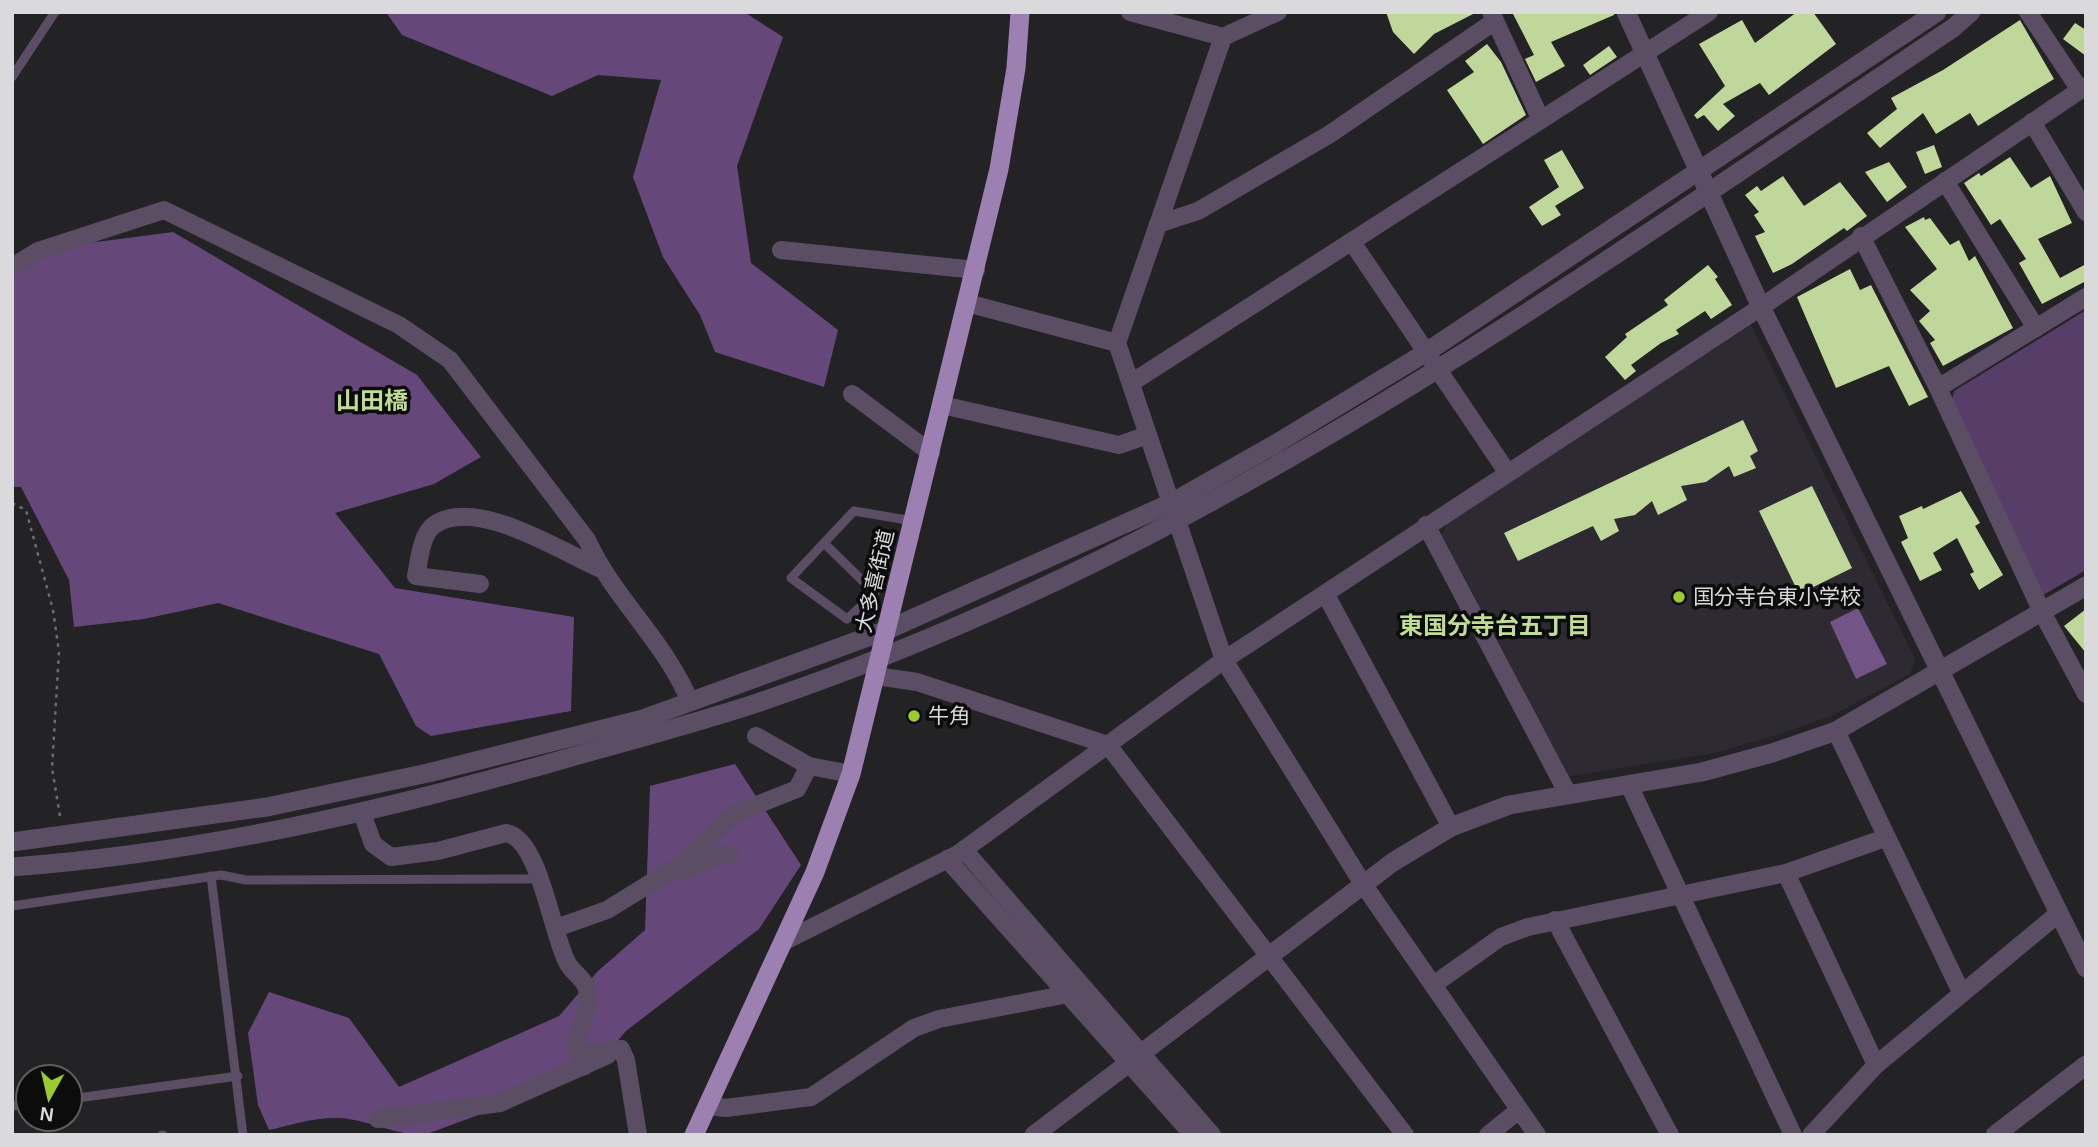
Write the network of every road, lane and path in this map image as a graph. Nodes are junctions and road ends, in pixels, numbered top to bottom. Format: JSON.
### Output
{"nodes":[{"id":1,"x":55,"y":12,"type":"edge"},
{"id":2,"x":1020,"y":12,"type":"edge"},
{"id":3,"x":1130,"y":12,"type":"edge"},
{"id":4,"x":1278,"y":12,"type":"edge"},
{"id":5,"x":1626,"y":12,"type":"edge"},
{"id":6,"x":1709,"y":12,"type":"edge"},
{"id":7,"x":1937,"y":12,"type":"edge"},
{"id":8,"x":1971,"y":12,"type":"edge"},
{"id":9,"x":2028,"y":12,"type":"edge"},
{"id":10,"x":1493,"y":17,"type":"edge"},
{"id":11,"x":1223,"y":37,"type":"junction"},
{"id":12,"x":1646,"y":53,"type":"junction"},
{"id":13,"x":12,"y":77,"type":"edge"},
{"id":14,"x":2083,"y":88,"type":"edge"},
{"id":15,"x":1541,"y":120,"type":"junction"},
{"id":16,"x":2032,"y":122,"type":"junction"},
{"id":17,"x":1699,"y":169,"type":"junction"},
{"id":18,"x":1945,"y":181,"type":"junction"},
{"id":19,"x":1710,"y":191,"type":"junction"},
{"id":20,"x":2086,"y":212,"type":"edge"},
{"id":21,"x":1158,"y":224,"type":"junction"},
{"id":22,"x":1861,"y":236,"type":"junction"},
{"id":23,"x":1352,"y":242,"type":"junction"},
{"id":24,"x":781,"y":250,"type":"dead end"},
{"id":25,"x":12,"y":267,"type":"edge"},
{"id":26,"x":976,"y":270,"type":"junction"},
{"id":27,"x":2086,"y":297,"type":"edge"},
{"id":28,"x":967,"y":303,"type":"junction"},
{"id":29,"x":1761,"y":307,"type":"junction"},
{"id":30,"x":2036,"y":328,"type":"junction"},
{"id":31,"x":1116,"y":343,"type":"junction"},
{"id":32,"x":1425,"y":353,"type":"junction"},
{"id":33,"x":1437,"y":370,"type":"junction"},
{"id":34,"x":1131,"y":383,"type":"junction"},
{"id":35,"x":1938,"y":388,"type":"junction"},
{"id":36,"x":852,"y":394,"type":"dead end"},
{"id":37,"x":942,"y":405,"type":"junction"},
{"id":38,"x":1148,"y":435,"type":"junction"},
{"id":39,"x":931,"y":453,"type":"junction"},
{"id":40,"x":1507,"y":472,"type":"junction"},
{"id":41,"x":12,"y":503,"type":"edge"},
{"id":42,"x":1174,"y":512,"type":"junction"},
{"id":43,"x":913,"y":521,"type":"junction"},
{"id":44,"x":1426,"y":525,"type":"junction"},
{"id":45,"x":824,"y":543,"type":"junction"},
{"id":46,"x":601,"y":569,"type":"junction"},
{"id":47,"x":480,"y":584,"type":"dead end"},
{"id":48,"x":2086,"y":586,"type":"edge"},
{"id":49,"x":1326,"y":595,"type":"junction"},
{"id":50,"x":2042,"y":612,"type":"junction"},
{"id":51,"x":887,"y":630,"type":"junction"},
{"id":52,"x":1223,"y":660,"type":"junction"},
{"id":53,"x":878,"y":667,"type":"junction"},
{"id":54,"x":1938,"y":671,"type":"junction"},
{"id":55,"x":2086,"y":694,"type":"edge"},
{"id":56,"x":690,"y":702,"type":"junction"},
{"id":57,"x":1836,"y":731,"type":"junction"},
{"id":58,"x":756,"y":736,"type":"dead end"},
{"id":59,"x":1108,"y":746,"type":"junction"},
{"id":60,"x":809,"y":766,"type":"junction"},
{"id":61,"x":851,"y":774,"type":"junction"},
{"id":62,"x":1629,"y":785,"type":"junction"},
{"id":63,"x":1568,"y":794,"type":"junction"},
{"id":64,"x":234,"y":812,"type":"junction"},
{"id":65,"x":362,"y":813,"type":"junction"},
{"id":66,"x":1451,"y":827,"type":"junction"},
{"id":67,"x":64,"y":837,"type":"junction"},
{"id":68,"x":238,"y":837,"type":"junction"},
{"id":69,"x":1885,"y":838,"type":"junction"},
{"id":70,"x":12,"y":842,"type":"edge"},
{"id":71,"x":964,"y":850,"type":"junction"},
{"id":72,"x":729,"y":855,"type":"dead end"},
{"id":73,"x":947,"y":859,"type":"junction"},
{"id":74,"x":12,"y":867,"type":"edge"},
{"id":75,"x":671,"y":870,"type":"junction"},
{"id":76,"x":1786,"y":873,"type":"junction"},
{"id":77,"x":211,"y":876,"type":"junction"},
{"id":78,"x":539,"y":879,"type":"junction"},
{"id":79,"x":1363,"y":884,"type":"junction"},
{"id":80,"x":1680,"y":897,"type":"junction"},
{"id":81,"x":12,"y":906,"type":"edge"},
{"id":82,"x":2059,"y":913,"type":"junction"},
{"id":83,"x":1555,"y":920,"type":"junction"},
{"id":84,"x":556,"y":928,"type":"junction"},
{"id":85,"x":783,"y":942,"type":"junction"},
{"id":86,"x":1271,"y":957,"type":"junction"},
{"id":87,"x":2086,"y":968,"type":"edge"},
{"id":88,"x":1433,"y":985,"type":"junction"},
{"id":89,"x":1961,"y":992,"type":"junction"},
{"id":90,"x":1069,"y":994,"type":"junction"},
{"id":91,"x":621,"y":1049,"type":"junction"},
{"id":92,"x":1136,"y":1059,"type":"junction"},
{"id":93,"x":1876,"y":1065,"type":"junction"},
{"id":94,"x":2086,"y":1066,"type":"edge"},
{"id":95,"x":238,"y":1076,"type":"junction"},
{"id":96,"x":84,"y":1097,"type":"edge"},
{"id":97,"x":708,"y":1106,"type":"junction"},
{"id":98,"x":1519,"y":1110,"type":"junction"},
{"id":99,"x":378,"y":1119,"type":"dead end"},
{"id":100,"x":1046,"y":1131,"type":"edge"},
{"id":101,"x":243,"y":1135,"type":"edge"},
{"id":102,"x":638,"y":1135,"type":"edge"},
{"id":103,"x":694,"y":1135,"type":"edge"},
{"id":104,"x":1193,"y":1135,"type":"edge"},
{"id":105,"x":1212,"y":1135,"type":"edge"},
{"id":106,"x":1405,"y":1135,"type":"edge"},
{"id":107,"x":1488,"y":1135,"type":"edge"},
{"id":108,"x":1537,"y":1135,"type":"edge"},
{"id":109,"x":1670,"y":1135,"type":"edge"},
{"id":110,"x":1793,"y":1135,"type":"edge"},
{"id":111,"x":1811,"y":1135,"type":"edge"},
{"id":112,"x":1995,"y":1135,"type":"edge"}],
"edges":[{"from":1,"to":13,"type":"lane"},
{"from":2,"to":26,"type":"highway","name":"大多喜街道"},
{"from":3,"to":11,"type":"street"},
{"from":4,"to":11,"type":"street"},
{"from":5,"to":12,"type":"street"},
{"from":6,"to":12,"type":"street"},
{"from":7,"to":17,"type":"street"},
{"from":8,"to":19,"type":"street"},
{"from":9,"to":14,"type":"street"},
{"from":10,"to":15,"type":"street"},
{"from":10,"to":21,"type":"street"},
{"from":11,"to":21,"type":"street"},
{"from":12,"to":15,"type":"street"},
{"from":12,"to":17,"type":"street"},
{"from":14,"to":16,"type":"street"},
{"from":15,"to":23,"type":"street"},
{"from":16,"to":18,"type":"street"},
{"from":16,"to":20,"type":"street"},
{"from":17,"to":19,"type":"street"},
{"from":17,"to":32,"type":"street"},
{"from":18,"to":22,"type":"street"},
{"from":18,"to":30,"type":"street"},
{"from":19,"to":29,"type":"street"},
{"from":19,"to":33,"type":"street"},
{"from":21,"to":31,"type":"street"},
{"from":22,"to":29,"type":"street"},
{"from":22,"to":35,"type":"street"},
{"from":23,"to":32,"type":"street"},
{"from":23,"to":34,"type":"street"},
{"from":24,"to":26,"type":"street"},
{"from":25,"to":46,"type":"street"},
{"from":26,"to":28,"type":"highway","name":"大多喜街道"},
{"from":27,"to":30,"type":"street"},
{"from":28,"to":31,"type":"street"},
{"from":28,"to":37,"type":"highway","name":"大多喜街道"},
{"from":29,"to":40,"type":"street"},
{"from":29,"to":54,"type":"street"},
{"from":30,"to":35,"type":"street"},
{"from":31,"to":34,"type":"street"},
{"from":32,"to":33,"type":"street"},
{"from":32,"to":42,"type":"street"},
{"from":33,"to":40,"type":"street"},
{"from":33,"to":42,"type":"street"},
{"from":34,"to":38,"type":"street"},
{"from":35,"to":50,"type":"street"},
{"from":36,"to":39,"type":"street"},
{"from":37,"to":38,"type":"street"},
{"from":37,"to":39,"type":"highway","name":"大多喜街道"},
{"from":38,"to":42,"type":"street"},
{"from":39,"to":43,"type":"highway","name":"大多喜街道"},
{"from":40,"to":44,"type":"street"},
{"from":41,"to":67,"type":"path"},
{"from":42,"to":51,"type":"street"},
{"from":42,"to":52,"type":"street"},
{"from":42,"to":53,"type":"street"},
{"from":43,"to":45,"type":"lane"},
{"from":43,"to":51,"type":"highway","name":"大多喜街道"},
{"from":44,"to":49,"type":"street"},
{"from":44,"to":63,"type":"street"},
{"from":45,"to":45,"type":"lane"},
{"from":46,"to":47,"type":"street"},
{"from":46,"to":56,"type":"street"},
{"from":48,"to":50,"type":"street"},
{"from":49,"to":52,"type":"street"},
{"from":49,"to":66,"type":"street"},
{"from":50,"to":54,"type":"street"},
{"from":50,"to":55,"type":"street"},
{"from":51,"to":53,"type":"highway","name":"大多喜街道"},
{"from":51,"to":56,"type":"street"},
{"from":52,"to":59,"type":"street"},
{"from":52,"to":79,"type":"street"},
{"from":53,"to":59,"type":"street"},
{"from":53,"to":61,"type":"highway","name":"大多喜街道"},
{"from":53,"to":65,"type":"street"},
{"from":54,"to":57,"type":"street"},
{"from":54,"to":82,"type":"street"},
{"from":56,"to":64,"type":"street"},
{"from":57,"to":62,"type":"street"},
{"from":57,"to":69,"type":"street"},
{"from":58,"to":60,"type":"street"},
{"from":59,"to":71,"type":"street"},
{"from":59,"to":86,"type":"street"},
{"from":60,"to":61,"type":"street"},
{"from":60,"to":75,"type":"street"},
{"from":61,"to":85,"type":"highway","name":"大多喜街道"},
{"from":62,"to":63,"type":"street"},
{"from":62,"to":80,"type":"street"},
{"from":63,"to":66,"type":"street"},
{"from":64,"to":67,"type":"street"},
{"from":64,"to":68,"type":"street"},
{"from":65,"to":68,"type":"street"},
{"from":65,"to":78,"type":"street"},
{"from":66,"to":79,"type":"street"},
{"from":67,"to":70,"type":"street"},
{"from":68,"to":74,"type":"street"},
{"from":69,"to":76,"type":"street"},
{"from":69,"to":89,"type":"street"},
{"from":71,"to":73,"type":"street"},
{"from":71,"to":92,"type":"street"},
{"from":72,"to":75,"type":"street"},
{"from":73,"to":85,"type":"street"},
{"from":73,"to":90,"type":"street"},
{"from":75,"to":84,"type":"street"},
{"from":76,"to":80,"type":"street"},
{"from":76,"to":93,"type":"street"},
{"from":77,"to":78,"type":"lane"},
{"from":77,"to":81,"type":"lane"},
{"from":77,"to":95,"type":"lane"},
{"from":78,"to":84,"type":"street"},
{"from":79,"to":86,"type":"street"},
{"from":79,"to":88,"type":"street"},
{"from":80,"to":83,"type":"street"},
{"from":80,"to":110,"type":"street"},
{"from":82,"to":87,"type":"street"},
{"from":82,"to":89,"type":"street"},
{"from":83,"to":88,"type":"street"},
{"from":83,"to":109,"type":"street"},
{"from":84,"to":91,"type":"street"},
{"from":85,"to":97,"type":"highway","name":"大多喜街道"},
{"from":86,"to":92,"type":"street"},
{"from":86,"to":106,"type":"street"},
{"from":88,"to":98,"type":"street"},
{"from":89,"to":93,"type":"street"},
{"from":90,"to":92,"type":"street"},
{"from":90,"to":97,"type":"street"},
{"from":91,"to":99,"type":"street"},
{"from":91,"to":102,"type":"street"},
{"from":92,"to":100,"type":"street"},
{"from":92,"to":104,"type":"street"},
{"from":92,"to":105,"type":"street"},
{"from":93,"to":111,"type":"street"},
{"from":94,"to":112,"type":"street"},
{"from":95,"to":96,"type":"lane"},
{"from":95,"to":101,"type":"lane"},
{"from":97,"to":103,"type":"highway","name":"大多喜街道"},
{"from":98,"to":107,"type":"street"},
{"from":98,"to":108,"type":"street"}]}
